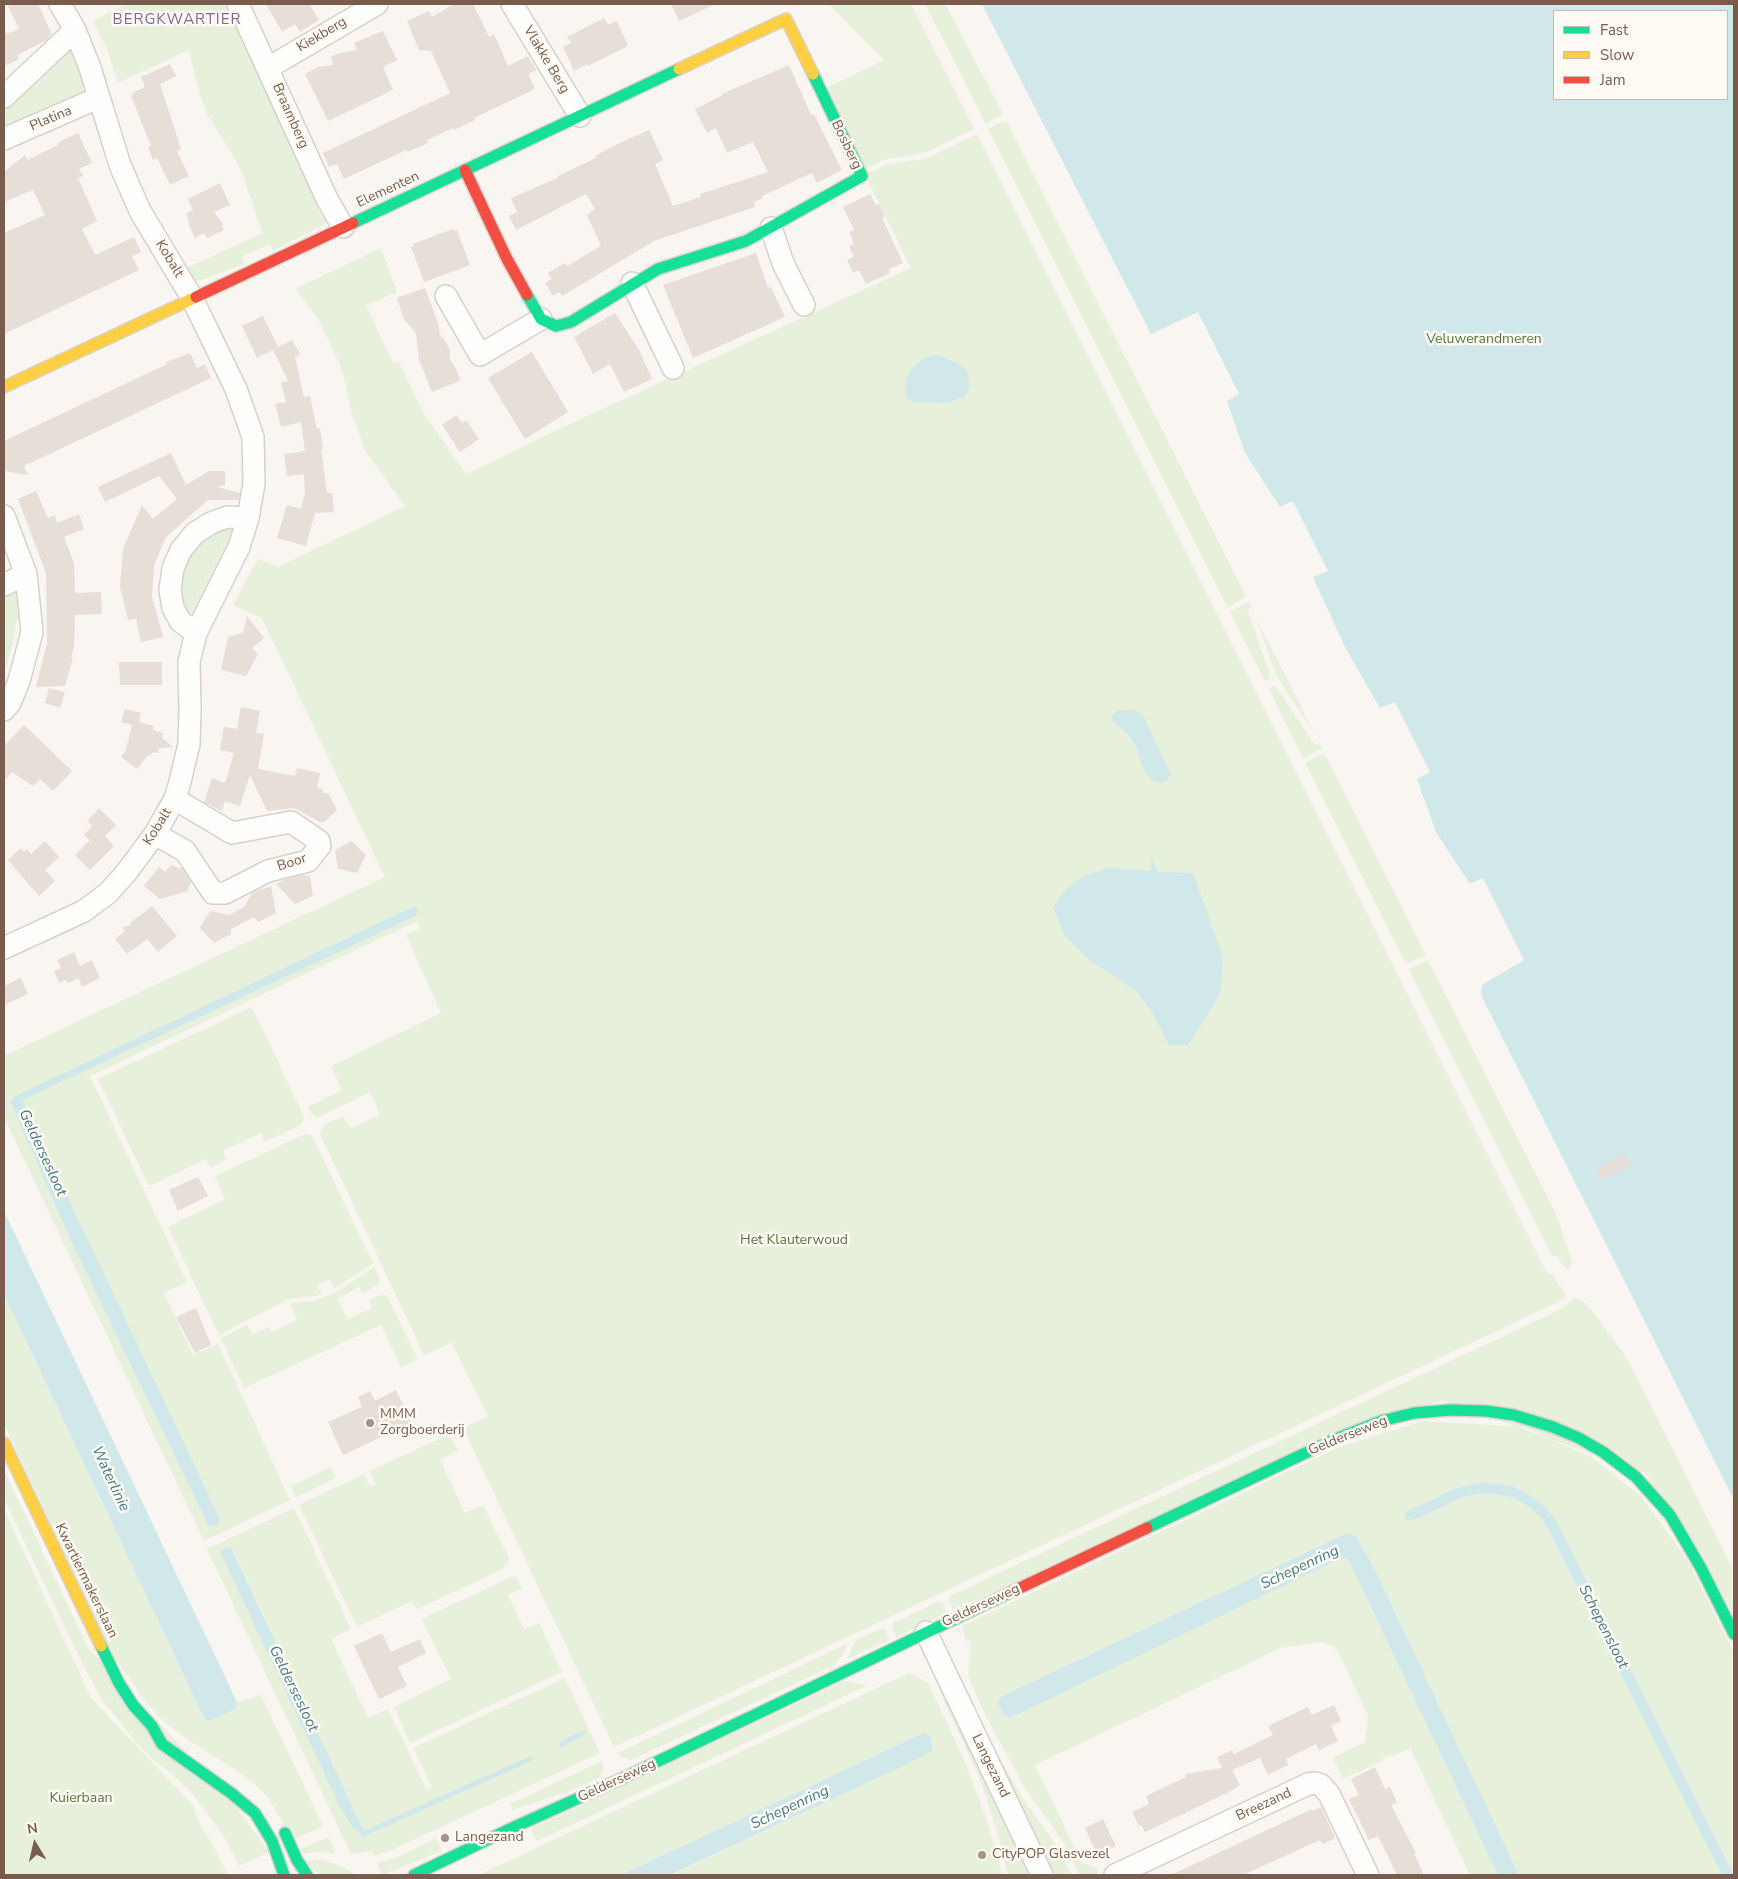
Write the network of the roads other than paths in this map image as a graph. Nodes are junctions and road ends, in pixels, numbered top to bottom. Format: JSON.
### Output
{"nodes":[{"id":1,"x":60,"y":4,"type":"edge"},
{"id":2,"x":238,"y":4,"type":"edge"},
{"id":3,"x":377,"y":4,"type":"edge"},
{"id":4,"x":512,"y":4,"type":"edge"},
{"id":5,"x":786,"y":19,"type":"joint"},
{"id":6,"x":75,"y":30,"type":"junction"},
{"id":7,"x":268,"y":68,"type":"junction"},
{"id":8,"x":4,"y":97,"type":"edge"},
{"id":9,"x":98,"y":98,"type":"junction"},
{"id":10,"x":580,"y":116,"type":"junction"},
{"id":11,"x":4,"y":139,"type":"edge"},
{"id":12,"x":465,"y":170,"type":"junction"},
{"id":13,"x":343,"y":228,"type":"junction"},
{"id":14,"x":771,"y":228,"type":"junction"},
{"id":15,"x":632,"y":283,"type":"junction"},
{"id":16,"x":446,"y":296,"type":"dead end"},
{"id":17,"x":192,"y":298,"type":"junction"},
{"id":18,"x":804,"y":306,"type":"dead end"},
{"id":19,"x":541,"y":319,"type":"junction"},
{"id":20,"x":673,"y":368,"type":"dead end"},
{"id":21,"x":4,"y":387,"type":"edge"},
{"id":22,"x":4,"y":516,"type":"edge"},
{"id":23,"x":248,"y":518,"type":"junction"},
{"id":24,"x":26,"y":574,"type":"junction"},
{"id":25,"x":4,"y":584,"type":"edge"},
{"id":26,"x":196,"y":633,"type":"junction"},
{"id":27,"x":4,"y":710,"type":"edge"},
{"id":28,"x":174,"y":799,"type":"junction"},
{"id":29,"x":155,"y":834,"type":"junction"},
{"id":30,"x":4,"y":948,"type":"edge"},
{"id":31,"x":4,"y":1443,"type":"edge"},
{"id":32,"x":926,"y":1632,"type":"junction"},
{"id":33,"x":1734,"y":1634,"type":"edge"},
{"id":34,"x":937,"y":1656,"type":"joint"},
{"id":35,"x":152,"y":1726,"type":"junction"},
{"id":36,"x":168,"y":1734,"type":"dead end"},
{"id":37,"x":278,"y":1820,"type":"dead end"},
{"id":38,"x":284,"y":1875,"type":"edge"},
{"id":39,"x":307,"y":1875,"type":"edge"},
{"id":40,"x":414,"y":1875,"type":"edge"},
{"id":41,"x":1042,"y":1875,"type":"edge"},
{"id":42,"x":1115,"y":1875,"type":"edge"},
{"id":43,"x":1368,"y":1875,"type":"edge"}],
"edges":[{"from":1,"to":6,"type":"street","name":"Kobalt"},
{"from":2,"to":7,"type":"street","name":"Braamberg"},
{"from":3,"to":7,"type":"street","name":"Kiekberg"},
{"from":4,"to":10,"type":"street","name":"Vlakke Berg"},
{"from":5,"to":10,"type":"street","name":"Elementen"},
{"from":5,"to":14,"type":"street","name":"Bosberg"},
{"from":6,"to":8,"type":"street"},
{"from":6,"to":9,"type":"street","name":"Kobalt"},
{"from":7,"to":13,"type":"street","name":"Braamberg"},
{"from":9,"to":11,"type":"street","name":"Platina"},
{"from":9,"to":17,"type":"street","name":"Kobalt"},
{"from":10,"to":12,"type":"street","name":"Elementen"},
{"from":12,"to":13,"type":"street","name":"Elementen"},
{"from":12,"to":19,"type":"street"},
{"from":13,"to":17,"type":"street","name":"Elementen"},
{"from":14,"to":15,"type":"street","name":"Bosberg"},
{"from":14,"to":18,"type":"street"},
{"from":15,"to":19,"type":"street","name":"Bosberg"},
{"from":15,"to":20,"type":"street"},
{"from":16,"to":19,"type":"street"},
{"from":17,"to":21,"type":"street","name":"Elementen"},
{"from":17,"to":23,"type":"street","name":"Kobalt"},
{"from":22,"to":24,"type":"street"},
{"from":23,"to":26,"type":"street","name":"Kobalt"},
{"from":23,"to":26,"type":"street"},
{"from":24,"to":25,"type":"street"},
{"from":24,"to":27,"type":"street"},
{"from":26,"to":28,"type":"street","name":"Kobalt"},
{"from":28,"to":29,"type":"street","name":"Kobalt"},
{"from":28,"to":29,"type":"street","name":"Boor"},
{"from":29,"to":30,"type":"street","name":"Kobalt"},
{"from":31,"to":35,"type":"street","name":"Kwartiermakerslaan"},
{"from":32,"to":33,"type":"street","name":"Gelderseweg"},
{"from":32,"to":34,"type":"street","name":"Gelderseweg"},
{"from":32,"to":40,"type":"street","name":"Gelderseweg"},
{"from":34,"to":41,"type":"street","name":"Langezand"},
{"from":35,"to":36,"type":"street","name":"Kwartiermakerslaan"},
{"from":35,"to":38,"type":"street","name":"Kwartiermakerslaan"},
{"from":37,"to":39,"type":"street"},
{"from":42,"to":43,"type":"street","name":"Breezand"}]}
